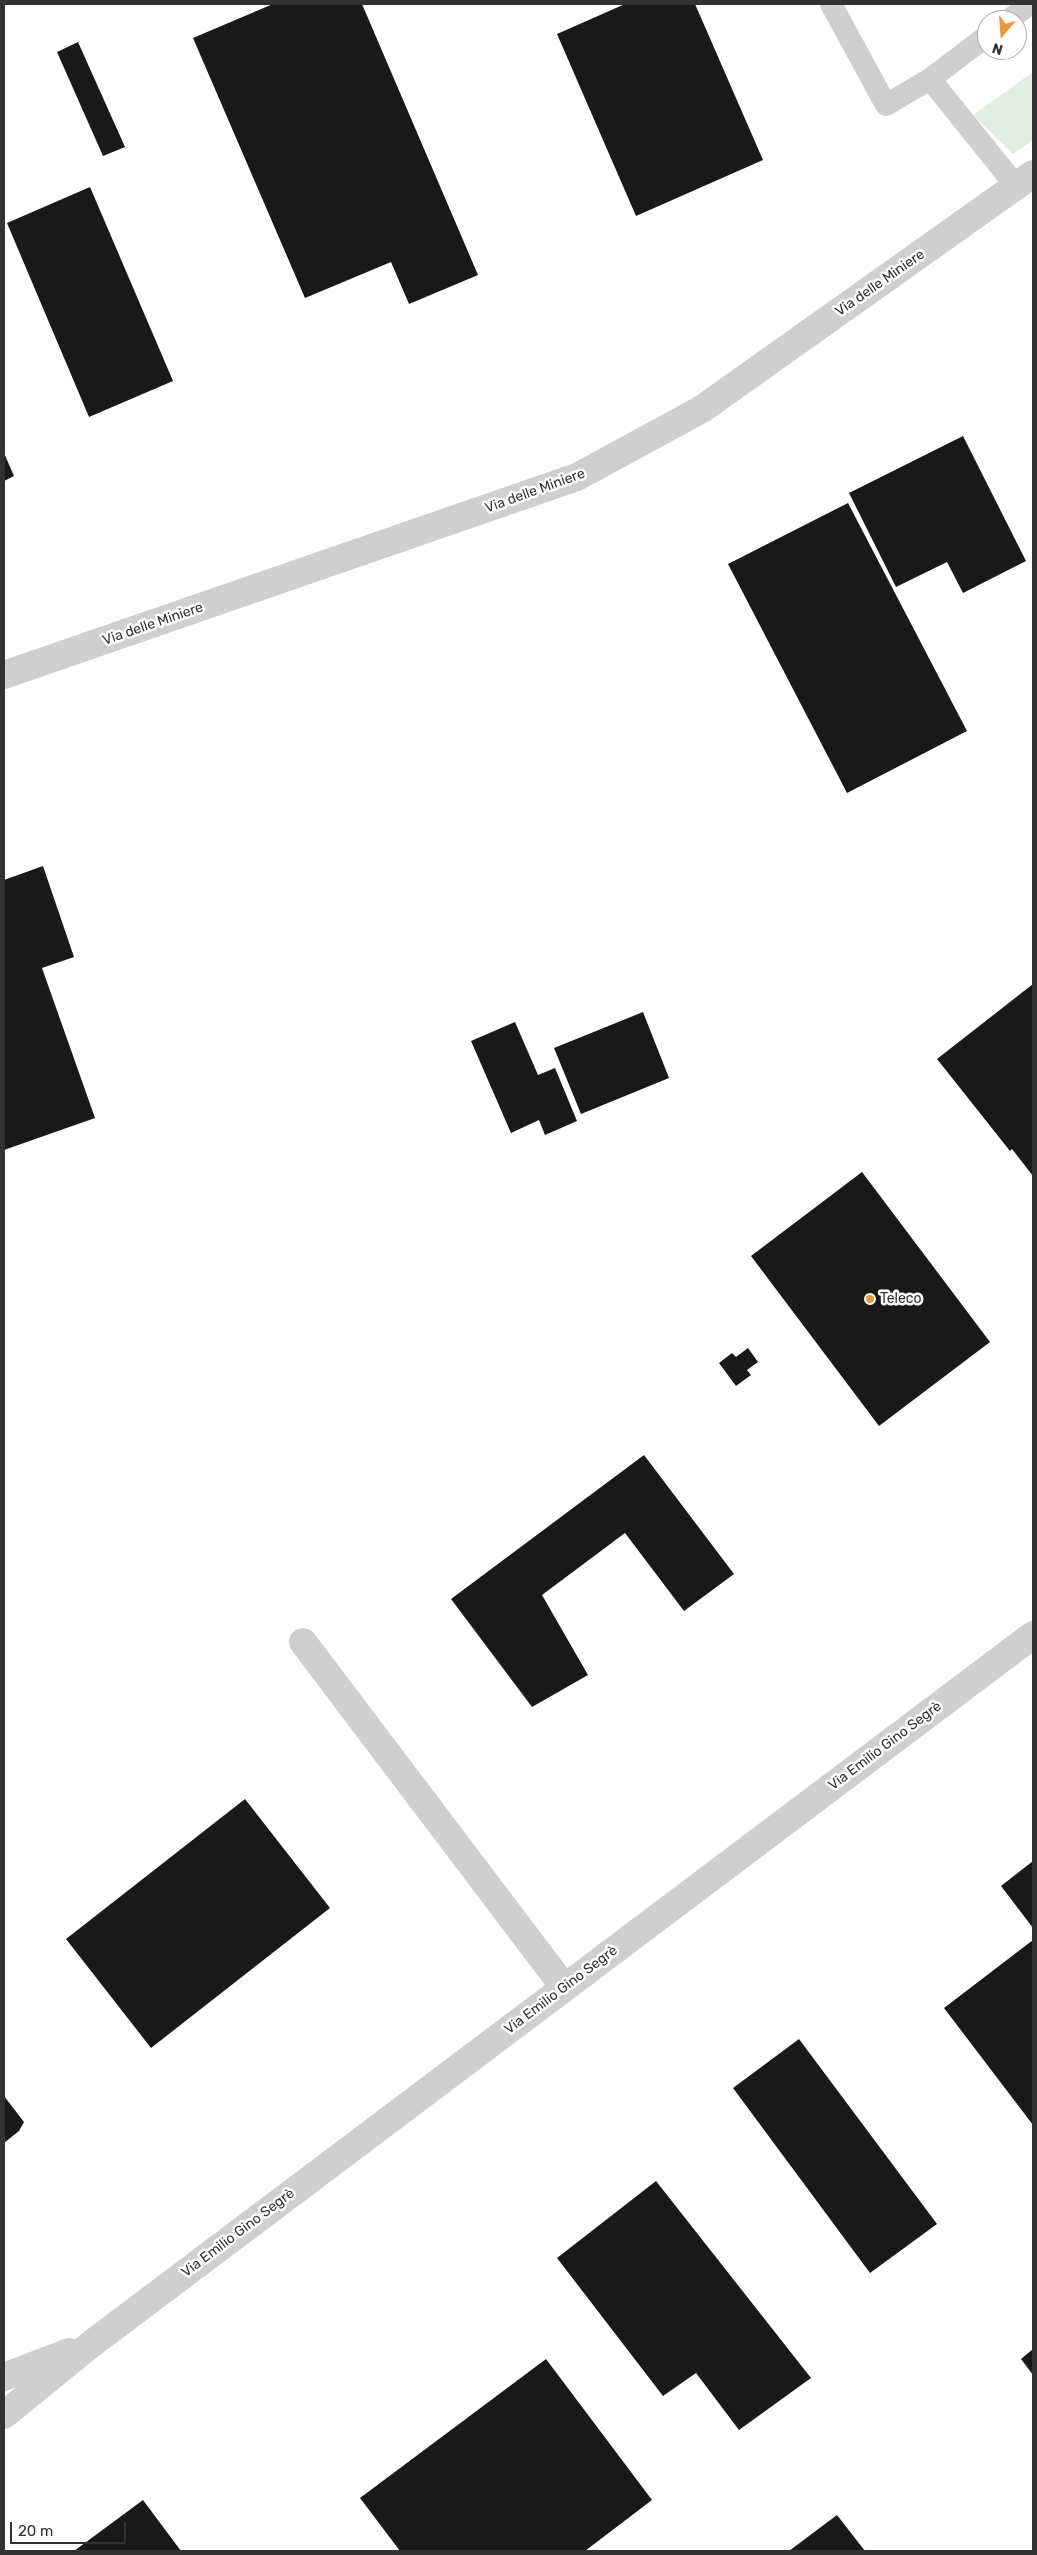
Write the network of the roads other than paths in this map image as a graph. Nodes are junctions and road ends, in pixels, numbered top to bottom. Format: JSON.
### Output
{"nodes":[{"id":1,"x":831,"y":4,"type":"edge"},
{"id":2,"x":977,"y":44,"type":"edge"},
{"id":3,"x":930,"y":79,"type":"junction"},
{"id":4,"x":1025,"y":180,"type":"edge"},
{"id":5,"x":4,"y":675,"type":"edge"},
{"id":6,"x":1033,"y":1635,"type":"edge"},
{"id":7,"x":303,"y":1642,"type":"dead end"},
{"id":8,"x":564,"y":1987,"type":"junction"},
{"id":9,"x":90,"y":2345,"type":"junction"},
{"id":10,"x":4,"y":2377,"type":"edge"},
{"id":11,"x":4,"y":2415,"type":"edge"}],
"edges":[{"from":1,"to":3,"type":"lane"},
{"from":2,"to":3,"type":"lane"},
{"from":3,"to":4,"type":"lane"},
{"from":4,"to":5,"type":"street","name":"Via delle Miniere"},
{"from":6,"to":8,"type":"street","name":"Via Emilio Gino Segrè"},
{"from":7,"to":8,"type":"street"},
{"from":8,"to":9,"type":"street","name":"Via Emilio Gino Segrè"},
{"from":9,"to":10,"type":"street"},
{"from":9,"to":11,"type":"street"}]}
